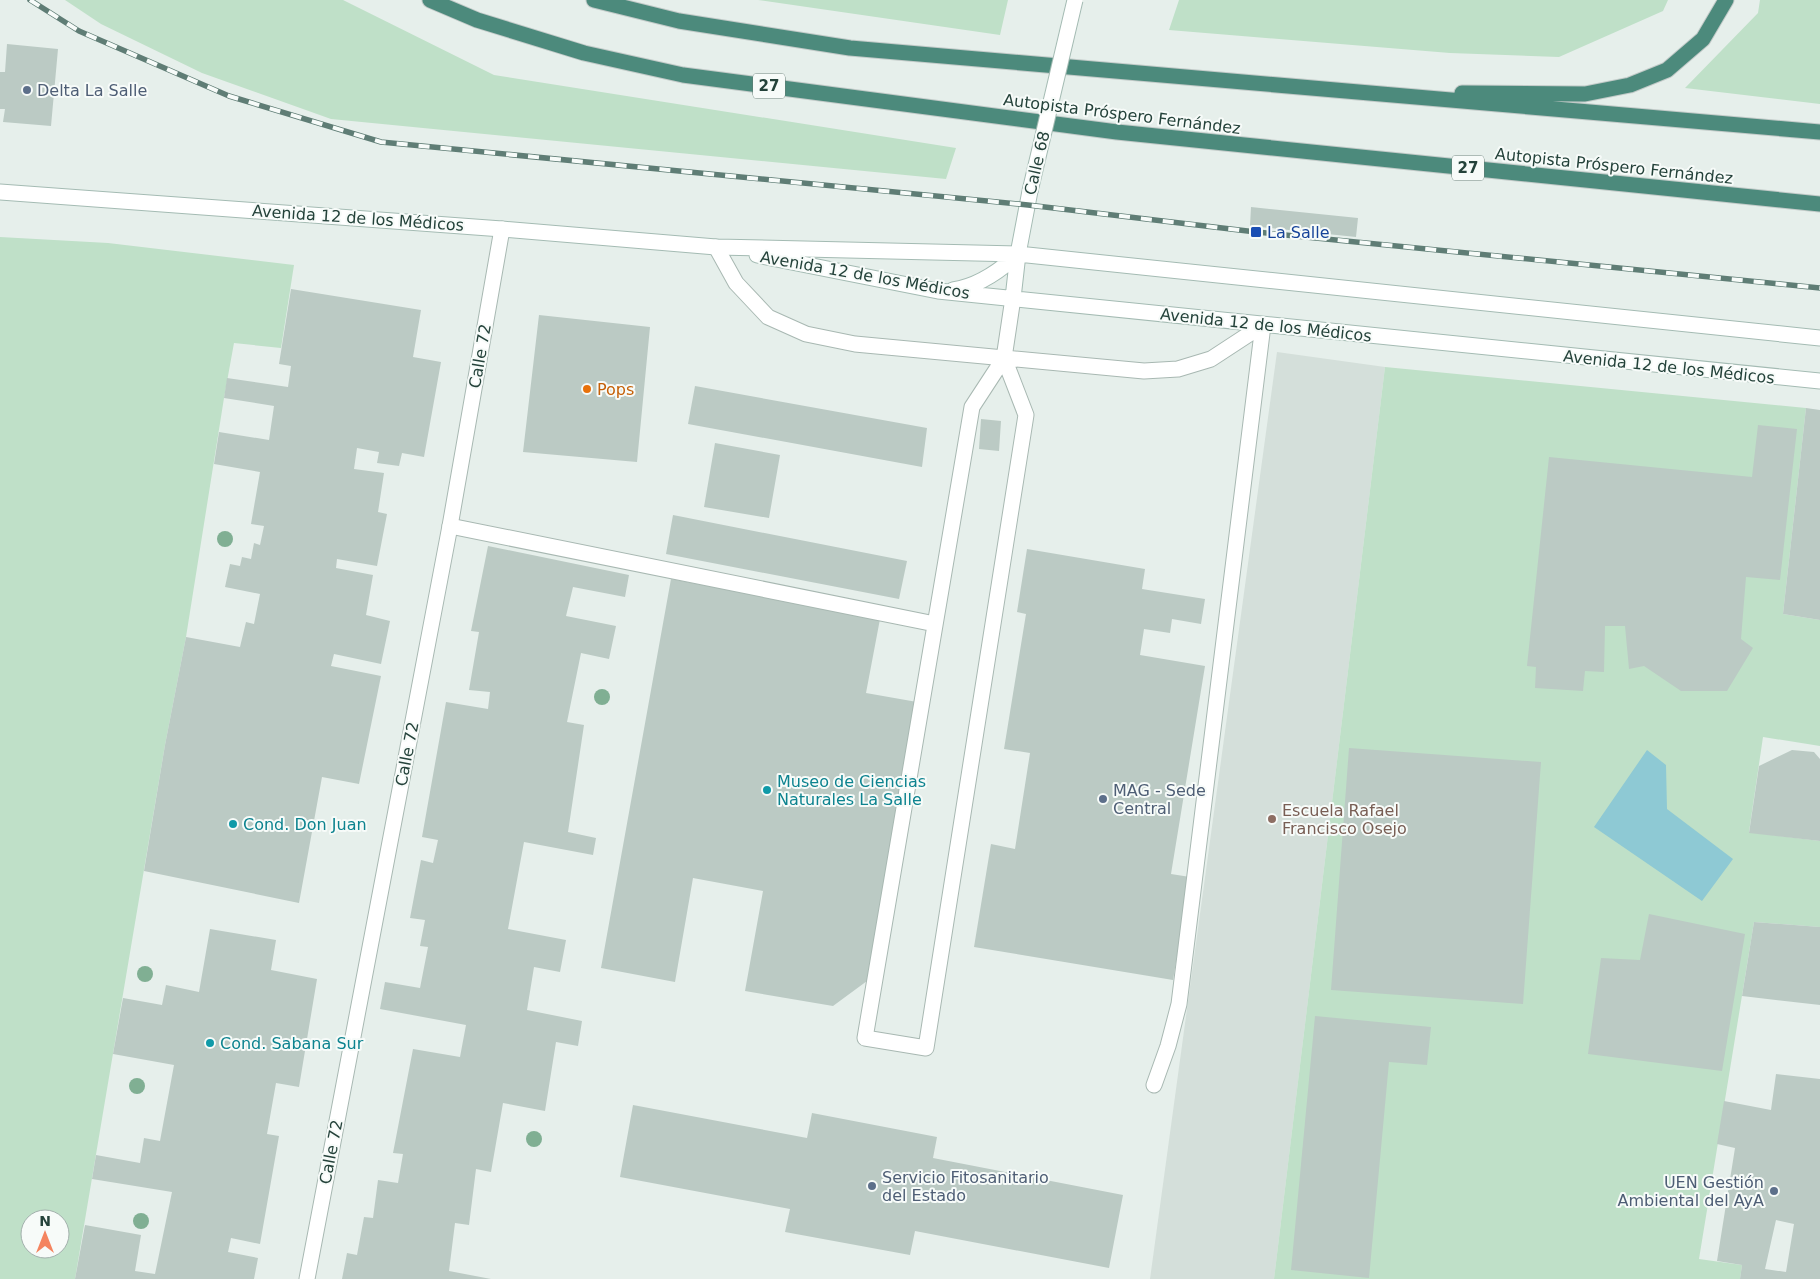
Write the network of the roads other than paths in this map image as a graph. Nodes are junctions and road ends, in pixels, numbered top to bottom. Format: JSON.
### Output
{"nodes":[{"id":1,"x":430,"y":0,"type":"edge"},
{"id":2,"x":594,"y":0,"type":"edge"},
{"id":3,"x":1075,"y":0,"type":"edge"},
{"id":4,"x":1726,"y":0,"type":"edge"},
{"id":5,"x":1346,"y":92,"type":"junction"},
{"id":6,"x":1820,"y":132,"type":"edge"},
{"id":7,"x":0,"y":192,"type":"edge"},
{"id":8,"x":1820,"y":204,"type":"edge"},
{"id":9,"x":502,"y":229,"type":"junction"},
{"id":10,"x":716,"y":247,"type":"junction"},
{"id":11,"x":1018,"y":254,"type":"junction"},
{"id":12,"x":938,"y":291,"type":"junction"},
{"id":13,"x":1012,"y":298,"type":"junction"},
{"id":14,"x":1264,"y":325,"type":"junction"},
{"id":15,"x":1820,"y":338,"type":"edge"},
{"id":16,"x":1004,"y":358,"type":"junction"},
{"id":17,"x":1820,"y":382,"type":"edge"},
{"id":18,"x":450,"y":526,"type":"junction"},
{"id":19,"x":935,"y":624,"type":"junction"},
{"id":20,"x":1154,"y":1085,"type":"dead end"},
{"id":21,"x":307,"y":1279,"type":"edge"}],
"edges":[{"from":1,"to":8,"type":"highway","name":"Autopista Próspero Fernández","number":"27"},
{"from":2,"to":5,"type":"highway"},
{"from":3,"to":11,"type":"main road","name":"Calle 68","bridge":true},
{"from":4,"to":5,"type":"highway"},
{"from":5,"to":6,"type":"highway"},
{"from":7,"to":9,"type":"main road","name":"Avenida 12 de los Médicos"},
{"from":9,"to":10,"type":"main road","name":"Avenida 12 de los Médicos"},
{"from":9,"to":18,"type":"main road","name":"Calle 72"},
{"from":10,"to":11,"type":"main road","name":"Avenida 12 de los Médicos"},
{"from":10,"to":12,"type":"main road","name":"Avenida 12 de los Médicos"},
{"from":10,"to":16,"type":"main road"},
{"from":11,"to":12,"type":"main road"},
{"from":11,"to":13,"type":"main road","name":"Calle 68"},
{"from":11,"to":15,"type":"main road","name":"Avenida 12 de los Médicos"},
{"from":12,"to":13,"type":"main road","name":"Avenida 12 de los Médicos"},
{"from":13,"to":14,"type":"main road","name":"Avenida 12 de los Médicos"},
{"from":13,"to":16,"type":"main road","name":"Calle 68"},
{"from":14,"to":16,"type":"main road"},
{"from":14,"to":17,"type":"main road","name":"Avenida 12 de los Médicos"},
{"from":14,"to":20,"type":"main road"},
{"from":16,"to":19,"type":"main road"},
{"from":16,"to":19,"type":"main road"},
{"from":18,"to":19,"type":"main road"},
{"from":18,"to":21,"type":"main road","name":"Calle 72"}]}
